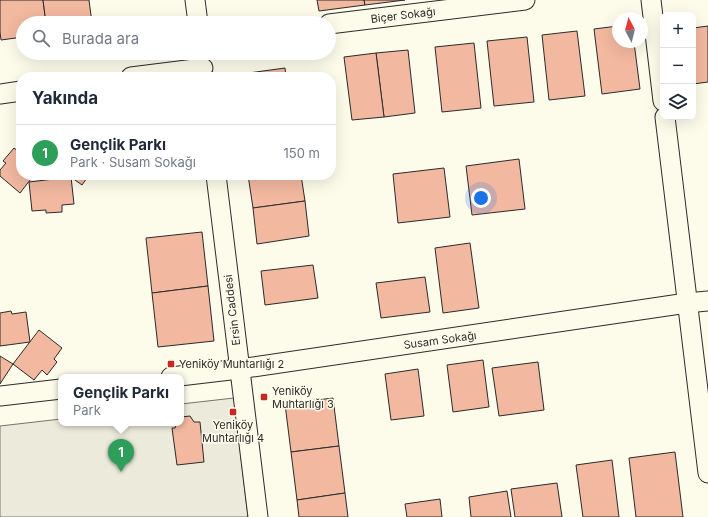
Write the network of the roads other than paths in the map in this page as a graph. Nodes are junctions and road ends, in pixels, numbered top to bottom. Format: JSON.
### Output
{"nodes":[{"id":1,"x":195,"y":0,"type":"edge"},
{"id":2,"x":525,"y":0,"type":"edge"},
{"id":3,"x":651,"y":0,"type":"edge"},
{"id":4,"x":197,"y":16,"type":"edge"},
{"id":5,"x":336,"y":23,"type":"edge"},
{"id":6,"x":203,"y":66,"type":"edge"},
{"id":7,"x":164,"y":72,"type":"edge"},
{"id":8,"x":661,"y":84,"type":"edge"},
{"id":9,"x":16,"y":92,"type":"edge"},
{"id":10,"x":0,"y":94,"type":"edge"},
{"id":11,"x":665,"y":120,"type":"edge"},
{"id":12,"x":217,"y":180,"type":"edge"},
{"id":13,"x":708,"y":301,"type":"edge"},
{"id":14,"x":687,"y":303,"type":"junction"},
{"id":15,"x":240,"y":369,"type":"junction"},
{"id":16,"x":184,"y":375,"type":"edge"},
{"id":17,"x":58,"y":389,"type":"edge"},
{"id":18,"x":0,"y":396,"type":"edge"},
{"id":19,"x":708,"y":473,"type":"edge"},
{"id":20,"x":258,"y":517,"type":"edge"}],
"edges":[{"from":1,"to":4,"type":"street"},
{"from":2,"to":5,"type":"street","name":"Biçer Sokağı"},
{"from":3,"to":8,"type":"street"},
{"from":6,"to":7,"type":"street"},
{"from":9,"to":10,"type":"street"},
{"from":11,"to":14,"type":"street"},
{"from":12,"to":15,"type":"street","name":"Ersin Caddesi"},
{"from":13,"to":14,"type":"street","name":"Susam Sokağı"},
{"from":14,"to":15,"type":"street","name":"Susam Sokağı"},
{"from":14,"to":19,"type":"street"},
{"from":15,"to":16,"type":"street","name":"Susam Sokağı"},
{"from":15,"to":20,"type":"street","name":"Ersin Caddesi"},
{"from":17,"to":18,"type":"street"}]}
